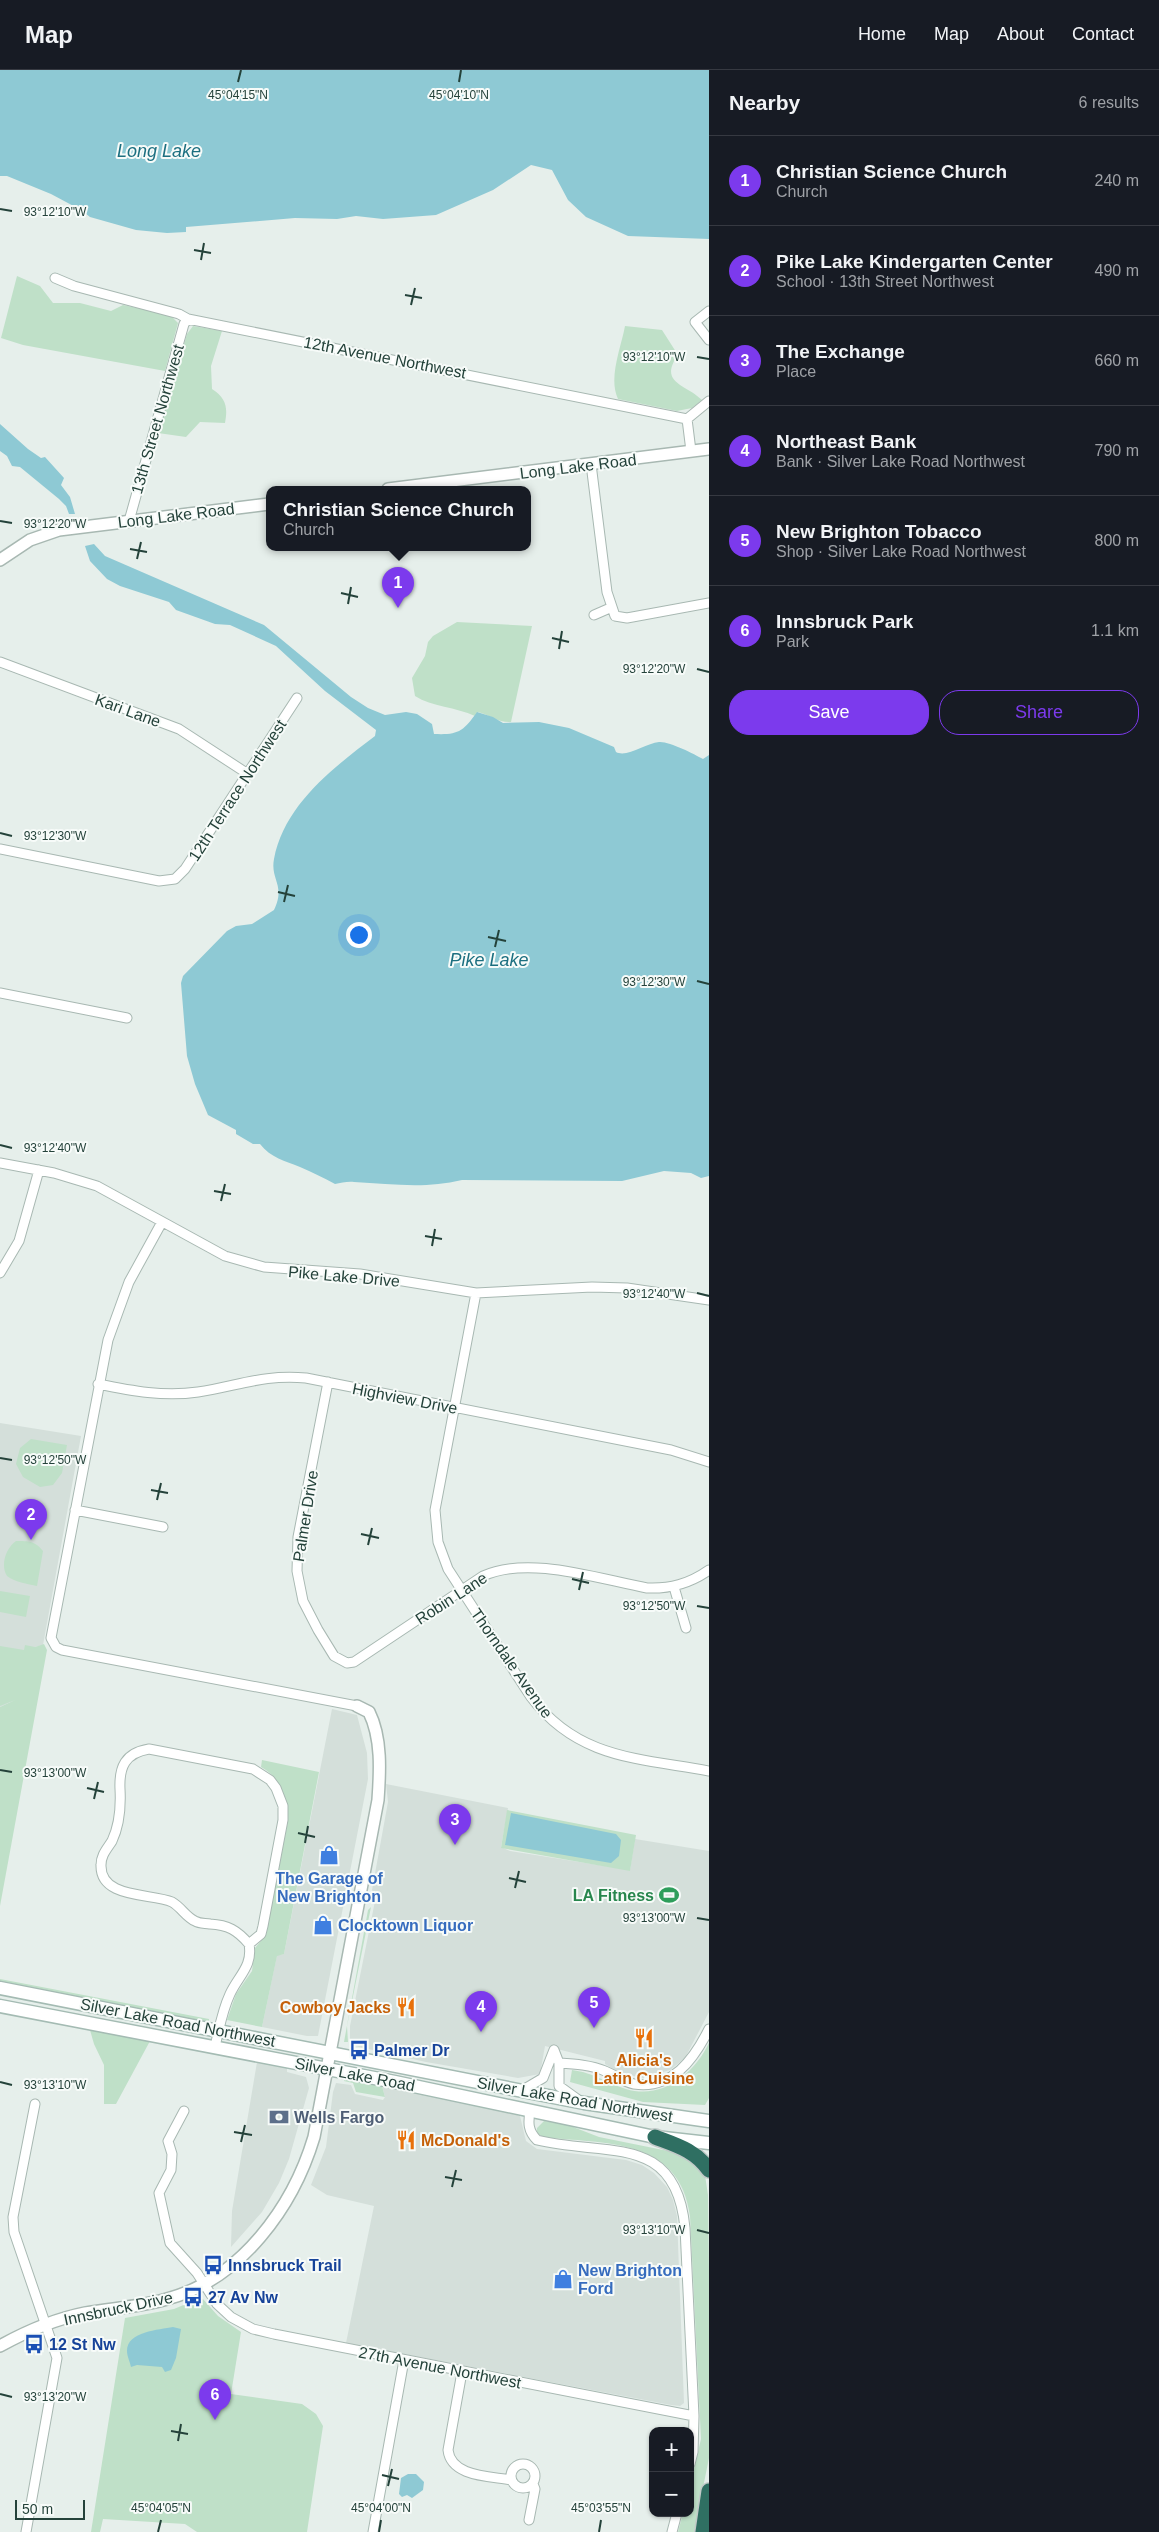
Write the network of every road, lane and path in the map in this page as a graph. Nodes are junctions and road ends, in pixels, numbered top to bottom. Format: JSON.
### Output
{"nodes":[{"id":1,"x":55,"y":278,"type":"dead end"},
{"id":2,"x":709,"y":311,"type":"edge"},
{"id":3,"x":188,"y":320,"type":"junction"},
{"id":4,"x":709,"y":340,"type":"edge"},
{"id":5,"x":709,"y":401,"type":"edge"},
{"id":6,"x":687,"y":419,"type":"junction"},
{"id":7,"x":709,"y":449,"type":"edge"},
{"id":8,"x":691,"y":452,"type":"junction"},
{"id":9,"x":591,"y":464,"type":"junction"},
{"id":10,"x":412,"y":486,"type":"edge"},
{"id":11,"x":266,"y":504,"type":"edge"},
{"id":12,"x":128,"y":521,"type":"junction"},
{"id":13,"x":0,"y":560,"type":"edge"},
{"id":14,"x":709,"y":603,"type":"edge"},
{"id":15,"x":610,"y":608,"type":"junction"},
{"id":16,"x":594,"y":615,"type":"dead end"},
{"id":17,"x":0,"y":662,"type":"edge"},
{"id":18,"x":297,"y":698,"type":"dead end"},
{"id":19,"x":248,"y":774,"type":"junction"},
{"id":20,"x":0,"y":849,"type":"edge"},
{"id":21,"x":0,"y":993,"type":"edge"},
{"id":22,"x":127,"y":1018,"type":"dead end"},
{"id":23,"x":0,"y":1163,"type":"edge"},
{"id":24,"x":39,"y":1170,"type":"junction"},
{"id":25,"x":162,"y":1222,"type":"junction"},
{"id":26,"x":0,"y":1272,"type":"edge"},
{"id":27,"x":476,"y":1293,"type":"junction"},
{"id":28,"x":709,"y":1300,"type":"edge"},
{"id":29,"x":328,"y":1382,"type":"junction"},
{"id":30,"x":98,"y":1384,"type":"junction"},
{"id":31,"x":454,"y":1407,"type":"junction"},
{"id":32,"x":709,"y":1462,"type":"edge"},
{"id":33,"x":75,"y":1510,"type":"junction"},
{"id":34,"x":163,"y":1526,"type":"dead end"},
{"id":35,"x":709,"y":1570,"type":"edge"},
{"id":36,"x":674,"y":1587,"type":"junction"},
{"id":37,"x":462,"y":1590,"type":"junction"},
{"id":38,"x":686,"y":1628,"type":"dead end"},
{"id":39,"x":348,"y":1663,"type":"joint"},
{"id":40,"x":357,"y":1706,"type":"joint"},
{"id":41,"x":709,"y":1771,"type":"edge"},
{"id":42,"x":249,"y":1944,"type":"junction"},
{"id":43,"x":0,"y":1988,"type":"edge"},
{"id":44,"x":0,"y":2006,"type":"edge"},
{"id":45,"x":709,"y":2029,"type":"edge"},
{"id":46,"x":218,"y":2030,"type":"junction"},
{"id":47,"x":215,"y":2047,"type":"junction"},
{"id":48,"x":330,"y":2052,"type":"junction"},
{"id":49,"x":559,"y":2063,"type":"junction"},
{"id":50,"x":327,"y":2068,"type":"junction"},
{"id":51,"x":520,"y":2091,"type":"junction"},
{"id":52,"x":584,"y":2103,"type":"junction"},
{"id":53,"x":35,"y":2104,"type":"dead end"},
{"id":54,"x":530,"y":2110,"type":"junction"},
{"id":55,"x":184,"y":2111,"type":"dead end"},
{"id":56,"x":709,"y":2121,"type":"edge"},
{"id":57,"x":655,"y":2137,"type":"junction"},
{"id":58,"x":709,"y":2143,"type":"edge"},
{"id":59,"x":709,"y":2170,"type":"edge"},
{"id":60,"x":204,"y":2284,"type":"junction"},
{"id":61,"x":46,"y":2324,"type":"junction"},
{"id":62,"x":0,"y":2346,"type":"edge"},
{"id":63,"x":404,"y":2360,"type":"junction"},
{"id":64,"x":462,"y":2372,"type":"junction"},
{"id":65,"x":694,"y":2416,"type":"junction"},
{"id":66,"x":694,"y":2427,"type":"edge"},
{"id":67,"x":511,"y":2480,"type":"junction"},
{"id":68,"x":533,"y":2484,"type":"junction"},
{"id":69,"x":709,"y":2491,"type":"edge"},
{"id":70,"x":676,"y":2517,"type":"edge"},
{"id":71,"x":529,"y":2520,"type":"dead end"},
{"id":72,"x":26,"y":2532,"type":"edge"},
{"id":73,"x":373,"y":2532,"type":"edge"},
{"id":74,"x":672,"y":2532,"type":"edge"},
{"id":75,"x":703,"y":2532,"type":"edge"}],
"edges":[{"from":1,"to":3,"type":"street","name":"12th Avenue Northwest"},
{"from":2,"to":4,"type":"street"},
{"from":3,"to":6,"type":"street","name":"12th Avenue Northwest"},
{"from":3,"to":12,"type":"street","name":"13th Street Northwest"},
{"from":5,"to":6,"type":"street"},
{"from":6,"to":8,"type":"street"},
{"from":7,"to":8,"type":"street","name":"Long Lake Road"},
{"from":8,"to":9,"type":"street","name":"Long Lake Road"},
{"from":9,"to":10,"type":"street","name":"Long Lake Road"},
{"from":9,"to":15,"type":"street"},
{"from":11,"to":12,"type":"street","name":"Long Lake Road"},
{"from":12,"to":13,"type":"street","name":"Long Lake Road"},
{"from":14,"to":15,"type":"street"},
{"from":15,"to":16,"type":"street"},
{"from":17,"to":19,"type":"street","name":"Kari Lane"},
{"from":18,"to":19,"type":"street","name":"12th Terrace Northwest"},
{"from":19,"to":20,"type":"street","name":"12th Terrace Northwest"},
{"from":21,"to":22,"type":"street"},
{"from":23,"to":24,"type":"street","name":"Pike Lake Drive"},
{"from":24,"to":25,"type":"street","name":"Pike Lake Drive"},
{"from":24,"to":26,"type":"street"},
{"from":25,"to":27,"type":"street","name":"Pike Lake Drive"},
{"from":25,"to":30,"type":"street"},
{"from":27,"to":28,"type":"street","name":"Pike Lake Drive"},
{"from":27,"to":31,"type":"street","name":"Thorndale Avenue"},
{"from":29,"to":30,"type":"street","name":"Highview Drive"},
{"from":29,"to":31,"type":"street","name":"Highview Drive"},
{"from":29,"to":39,"type":"street","name":"Palmer Drive"},
{"from":30,"to":33,"type":"street"},
{"from":31,"to":32,"type":"street","name":"Highview Drive"},
{"from":31,"to":37,"type":"street","name":"Thorndale Avenue"},
{"from":33,"to":34,"type":"street"},
{"from":33,"to":40,"type":"street"},
{"from":35,"to":36,"type":"street","name":"Robin Lane"},
{"from":36,"to":37,"type":"street","name":"Robin Lane"},
{"from":36,"to":38,"type":"street"},
{"from":37,"to":39,"type":"street","name":"Robin Lane"},
{"from":37,"to":41,"type":"street","name":"Thorndale Avenue"},
{"from":40,"to":48,"type":"street"},
{"from":42,"to":42,"type":"street"},
{"from":42,"to":46,"type":"street"},
{"from":43,"to":46,"type":"main road","name":"Silver Lake Road Northwest"},
{"from":44,"to":47,"type":"main road","name":"Silver Lake Road"},
{"from":45,"to":49,"type":"street"},
{"from":46,"to":47,"type":"street"},
{"from":46,"to":48,"type":"main road","name":"Silver Lake Road Northwest"},
{"from":47,"to":50,"type":"main road","name":"Silver Lake Road"},
{"from":48,"to":50,"type":"street","name":"Innsbruck Drive"},
{"from":48,"to":51,"type":"main road","name":"Silver Lake Road Northwest"},
{"from":49,"to":51,"type":"street"},
{"from":49,"to":52,"type":"street"},
{"from":50,"to":54,"type":"main road","name":"Silver Lake Road"},
{"from":50,"to":60,"type":"street","name":"Innsbruck Drive"},
{"from":51,"to":52,"type":"main road","name":"Silver Lake Road Northwest"},
{"from":52,"to":56,"type":"main road","name":"Silver Lake Road Northwest"},
{"from":53,"to":61,"type":"street"},
{"from":54,"to":57,"type":"main road","name":"Silver Lake Road"},
{"from":54,"to":65,"type":"street"},
{"from":55,"to":60,"type":"street"},
{"from":57,"to":58,"type":"main road","name":"Silver Lake Road"},
{"from":57,"to":59,"type":"highway"},
{"from":60,"to":61,"type":"street","name":"Innsbruck Drive"},
{"from":60,"to":63,"type":"street","name":"27th Avenue Northwest"},
{"from":61,"to":62,"type":"street","name":"Innsbruck Drive"},
{"from":61,"to":72,"type":"street"},
{"from":63,"to":64,"type":"street","name":"27th Avenue Northwest"},
{"from":63,"to":73,"type":"street"},
{"from":64,"to":65,"type":"street","name":"27th Avenue Northwest"},
{"from":64,"to":67,"type":"street"},
{"from":65,"to":66,"type":"street"},
{"from":67,"to":68,"type":"street"},
{"from":67,"to":68,"type":"street"},
{"from":68,"to":71,"type":"street"},
{"from":69,"to":75,"type":"highway"},
{"from":70,"to":74,"type":"street"}]}
